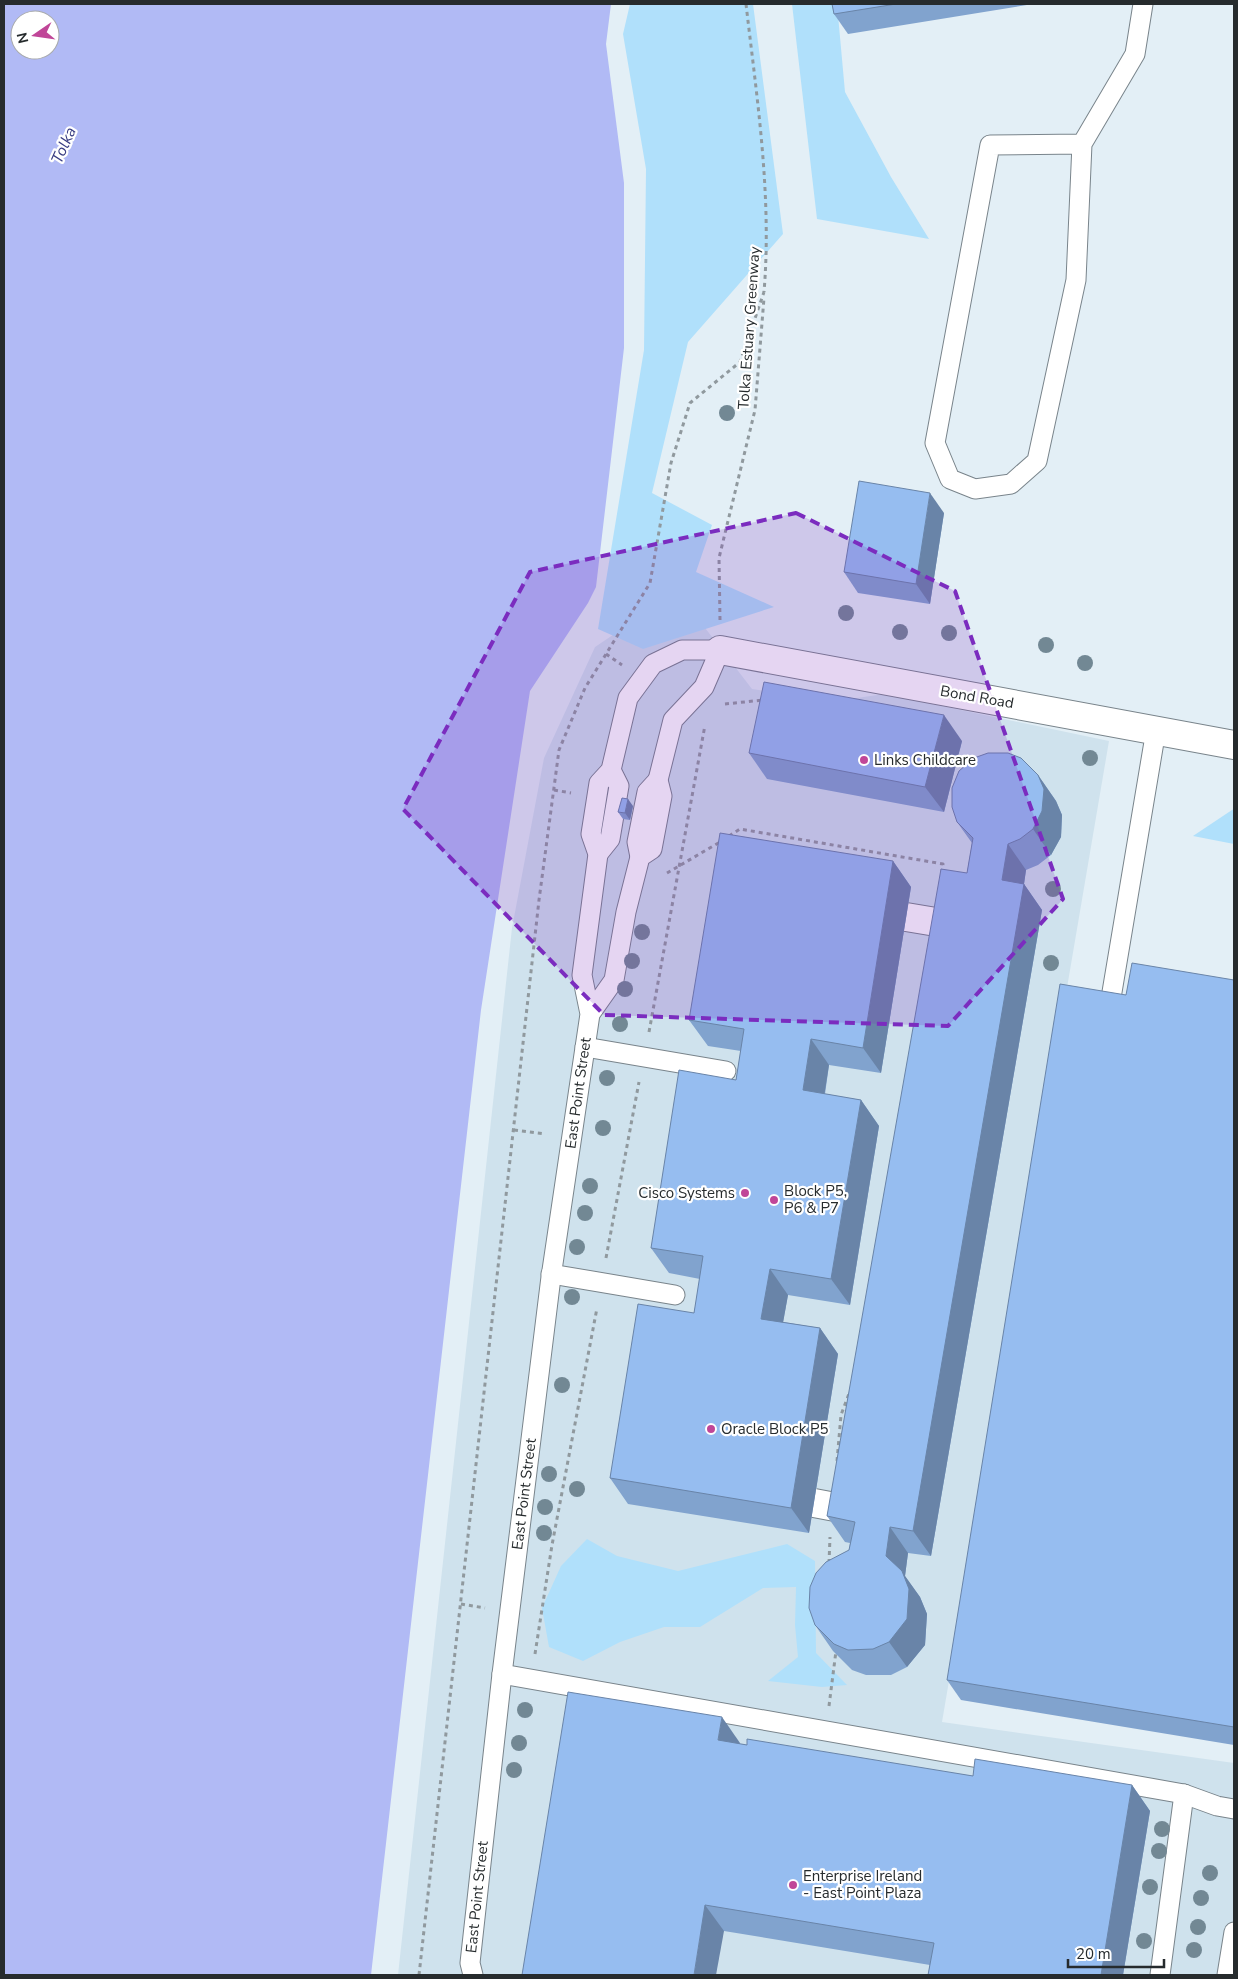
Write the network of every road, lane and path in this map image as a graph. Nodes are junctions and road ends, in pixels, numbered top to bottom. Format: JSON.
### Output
{"nodes":[{"id":1,"x":746,"y":4,"type":"edge"},
{"id":2,"x":1143,"y":4,"type":"edge"},
{"id":3,"x":1082,"y":144,"type":"junction"},
{"id":4,"x":764,"y":292,"type":"junction"},
{"id":5,"x":720,"y":650,"type":"junction"},
{"id":6,"x":1156,"y":730,"type":"junction"},
{"id":7,"x":1234,"y":745,"type":"edge"},
{"id":8,"x":942,"y":873,"type":"edge"},
{"id":9,"x":631,"y":892,"type":"junction"},
{"id":10,"x":906,"y":917,"type":"dead end"},
{"id":11,"x":954,"y":925,"type":"edge"},
{"id":12,"x":1110,"y":998,"type":"edge"},
{"id":13,"x":590,"y":1014,"type":"junction"},
{"id":14,"x":585,"y":1047,"type":"junction"},
{"id":15,"x":726,"y":1071,"type":"dead end"},
{"id":16,"x":514,"y":1130,"type":"junction"},
{"id":17,"x":571,"y":1138,"type":"junction"},
{"id":18,"x":551,"y":1274,"type":"junction"},
{"id":19,"x":675,"y":1295,"type":"dead end"},
{"id":20,"x":851,"y":1388,"type":"edge"},
{"id":21,"x":837,"y":1464,"type":"edge"},
{"id":22,"x":814,"y":1503,"type":"dead end"},
{"id":23,"x":851,"y":1510,"type":"edge"},
{"id":24,"x":831,"y":1533,"type":"edge"},
{"id":25,"x":829,"y":1570,"type":"edge"},
{"id":26,"x":837,"y":1644,"type":"edge"},
{"id":27,"x":502,"y":1674,"type":"junction"},
{"id":28,"x":822,"y":1730,"type":"junction"},
{"id":29,"x":1184,"y":1794,"type":"junction"},
{"id":30,"x":1234,"y":1809,"type":"edge"},
{"id":31,"x":1234,"y":1932,"type":"edge"},
{"id":32,"x":419,"y":1975,"type":"edge"},
{"id":33,"x":473,"y":1975,"type":"edge"},
{"id":34,"x":1160,"y":1975,"type":"edge"},
{"id":35,"x":1227,"y":1975,"type":"edge"}],
"edges":[{"from":1,"to":4,"type":"path","name":"Tolka Estuary Greenway"},
{"from":2,"to":3,"type":"lane"},
{"from":3,"to":3,"type":"lane"},
{"from":4,"to":5,"type":"path","name":"Tolka Estuary Greenway"},
{"from":4,"to":16,"type":"path"},
{"from":5,"to":6,"type":"street","name":"Bond Road"},
{"from":5,"to":9,"type":"lane"},
{"from":5,"to":13,"type":"lane"},
{"from":6,"to":7,"type":"street","name":"Bond Road"},
{"from":6,"to":12,"type":"lane"},
{"from":8,"to":9,"type":"path"},
{"from":9,"to":13,"type":"lane"},
{"from":10,"to":11,"type":"street","bridge":true},
{"from":13,"to":14,"type":"lane","name":"East Point Street"},
{"from":14,"to":15,"type":"lane"},
{"from":14,"to":17,"type":"lane","name":"East Point Street"},
{"from":16,"to":17,"type":"path"},
{"from":16,"to":32,"type":"path"},
{"from":17,"to":18,"type":"lane","name":"East Point Street"},
{"from":18,"to":19,"type":"lane"},
{"from":18,"to":27,"type":"lane","name":"East Point Street"},
{"from":20,"to":21,"type":"path"},
{"from":22,"to":23,"type":"street","bridge":true},
{"from":24,"to":25,"type":"path"},
{"from":26,"to":28,"type":"path"},
{"from":27,"to":28,"type":"lane"},
{"from":27,"to":33,"type":"lane","name":"East Point Street"},
{"from":28,"to":29,"type":"lane"},
{"from":29,"to":30,"type":"lane"},
{"from":29,"to":34,"type":"lane"},
{"from":31,"to":35,"type":"lane"}]}
